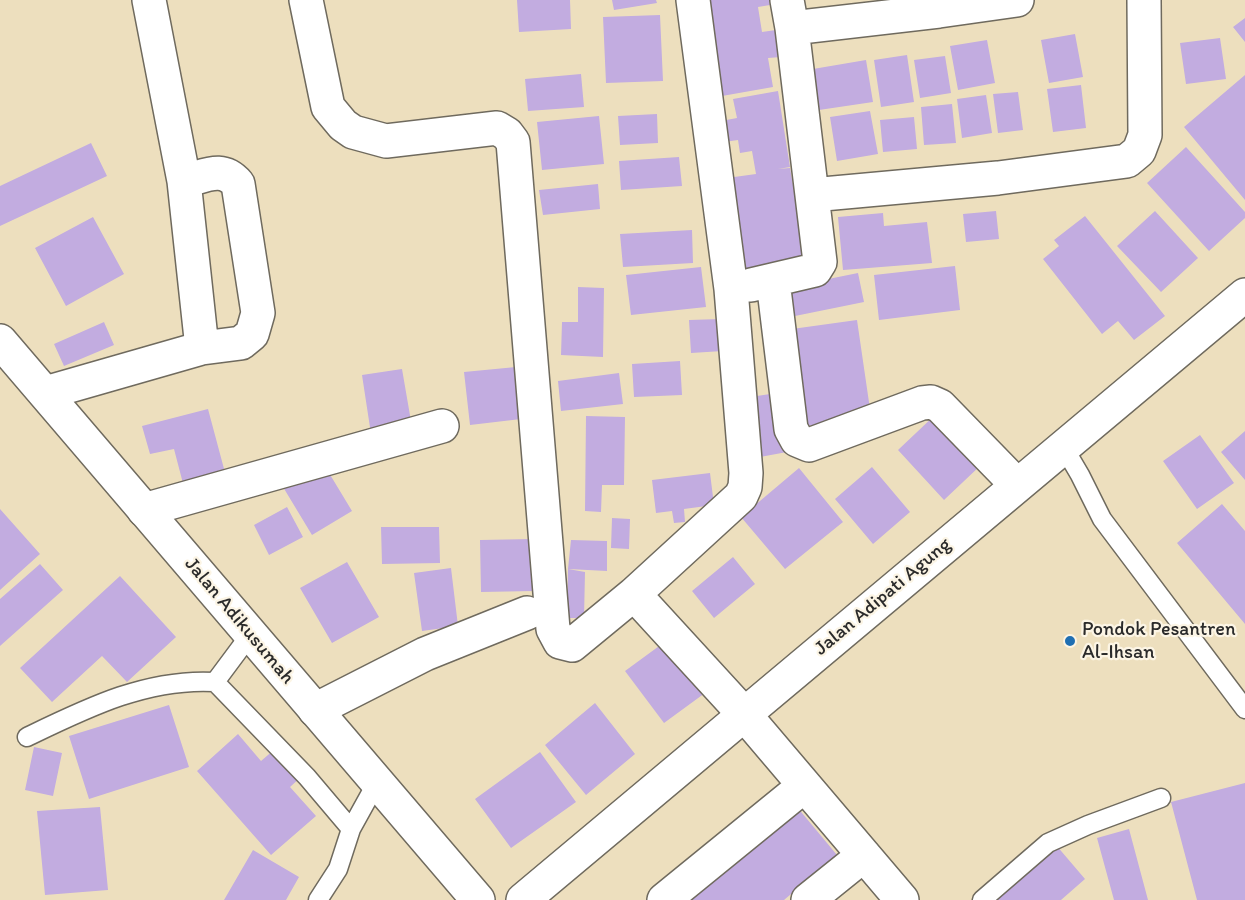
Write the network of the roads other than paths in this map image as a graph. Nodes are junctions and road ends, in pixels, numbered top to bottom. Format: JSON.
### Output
{"nodes":[{"id":1,"x":149,"y":0,"type":"edge"},
{"id":2,"x":306,"y":0,"type":"edge"},
{"id":3,"x":693,"y":0,"type":"edge"},
{"id":4,"x":1017,"y":0,"type":"edge"},
{"id":5,"x":1144,"y":0,"type":"edge"},
{"id":6,"x":789,"y":14,"type":"edge"},
{"id":7,"x":184,"y":181,"type":"junction"},
{"id":8,"x":812,"y":195,"type":"junction"},
{"id":9,"x":773,"y":280,"type":"junction"},
{"id":10,"x":731,"y":289,"type":"junction"},
{"id":11,"x":1245,"y":295,"type":"edge"},
{"id":12,"x":0,"y":341,"type":"edge"},
{"id":13,"x":202,"y":348,"type":"junction"},
{"id":14,"x":45,"y":393,"type":"junction"},
{"id":15,"x":442,"y":426,"type":"dead end"},
{"id":16,"x":1063,"y":446,"type":"junction"},
{"id":17,"x":1017,"y":485,"type":"junction"},
{"id":18,"x":144,"y":510,"type":"junction"},
{"id":19,"x":634,"y":594,"type":"junction"},
{"id":20,"x":527,"y":613,"type":"dead end"},
{"id":21,"x":250,"y":635,"type":"junction"},
{"id":22,"x":215,"y":682,"type":"junction"},
{"id":23,"x":1245,"y":709,"type":"edge"},
{"id":24,"x":315,"y":710,"type":"junction"},
{"id":25,"x":744,"y":714,"type":"junction"},
{"id":26,"x":27,"y":737,"type":"dead end"},
{"id":27,"x":377,"y":782,"type":"junction"},
{"id":28,"x":804,"y":786,"type":"junction"},
{"id":29,"x":1161,"y":798,"type":"dead end"},
{"id":30,"x":351,"y":830,"type":"junction"},
{"id":31,"x":864,"y":855,"type":"junction"},
{"id":32,"x":318,"y":900,"type":"edge"},
{"id":33,"x":478,"y":900,"type":"edge"},
{"id":34,"x":523,"y":900,"type":"edge"},
{"id":35,"x":664,"y":900,"type":"edge"},
{"id":36,"x":808,"y":900,"type":"edge"},
{"id":37,"x":902,"y":900,"type":"edge"},
{"id":38,"x":981,"y":900,"type":"edge"}],
"edges":[{"from":1,"to":7,"type":"street"},
{"from":2,"to":19,"type":"street"},
{"from":3,"to":10,"type":"street"},
{"from":4,"to":6,"type":"street"},
{"from":5,"to":8,"type":"street"},
{"from":6,"to":8,"type":"street"},
{"from":7,"to":13,"type":"street"},
{"from":7,"to":13,"type":"street"},
{"from":8,"to":9,"type":"street"},
{"from":9,"to":10,"type":"street"},
{"from":9,"to":17,"type":"street"},
{"from":10,"to":19,"type":"street"},
{"from":11,"to":16,"type":"street","name":"Jalan Adipati Agung"},
{"from":12,"to":14,"type":"street","name":"Jalan Adikusumah"},
{"from":13,"to":14,"type":"street"},
{"from":14,"to":18,"type":"street","name":"Jalan Adikusumah"},
{"from":15,"to":18,"type":"street"},
{"from":16,"to":17,"type":"street","name":"Jalan Adipati Agung"},
{"from":16,"to":23,"type":"lane"},
{"from":17,"to":25,"type":"street","name":"Jalan Adipati Agung"},
{"from":18,"to":21,"type":"street","name":"Jalan Adikusumah"},
{"from":19,"to":25,"type":"street"},
{"from":20,"to":24,"type":"street"},
{"from":21,"to":22,"type":"lane"},
{"from":21,"to":24,"type":"street","name":"Jalan Adikusumah"},
{"from":22,"to":26,"type":"lane"},
{"from":22,"to":30,"type":"lane"},
{"from":24,"to":27,"type":"street","name":"Jalan Adikusumah"},
{"from":25,"to":28,"type":"street"},
{"from":25,"to":34,"type":"street","name":"Jalan Adipati Agung"},
{"from":27,"to":30,"type":"lane"},
{"from":27,"to":33,"type":"street","name":"Jalan Adikusumah"},
{"from":28,"to":31,"type":"street"},
{"from":28,"to":35,"type":"street"},
{"from":29,"to":38,"type":"lane"},
{"from":30,"to":32,"type":"lane"},
{"from":31,"to":36,"type":"street"},
{"from":31,"to":37,"type":"street"}]}
